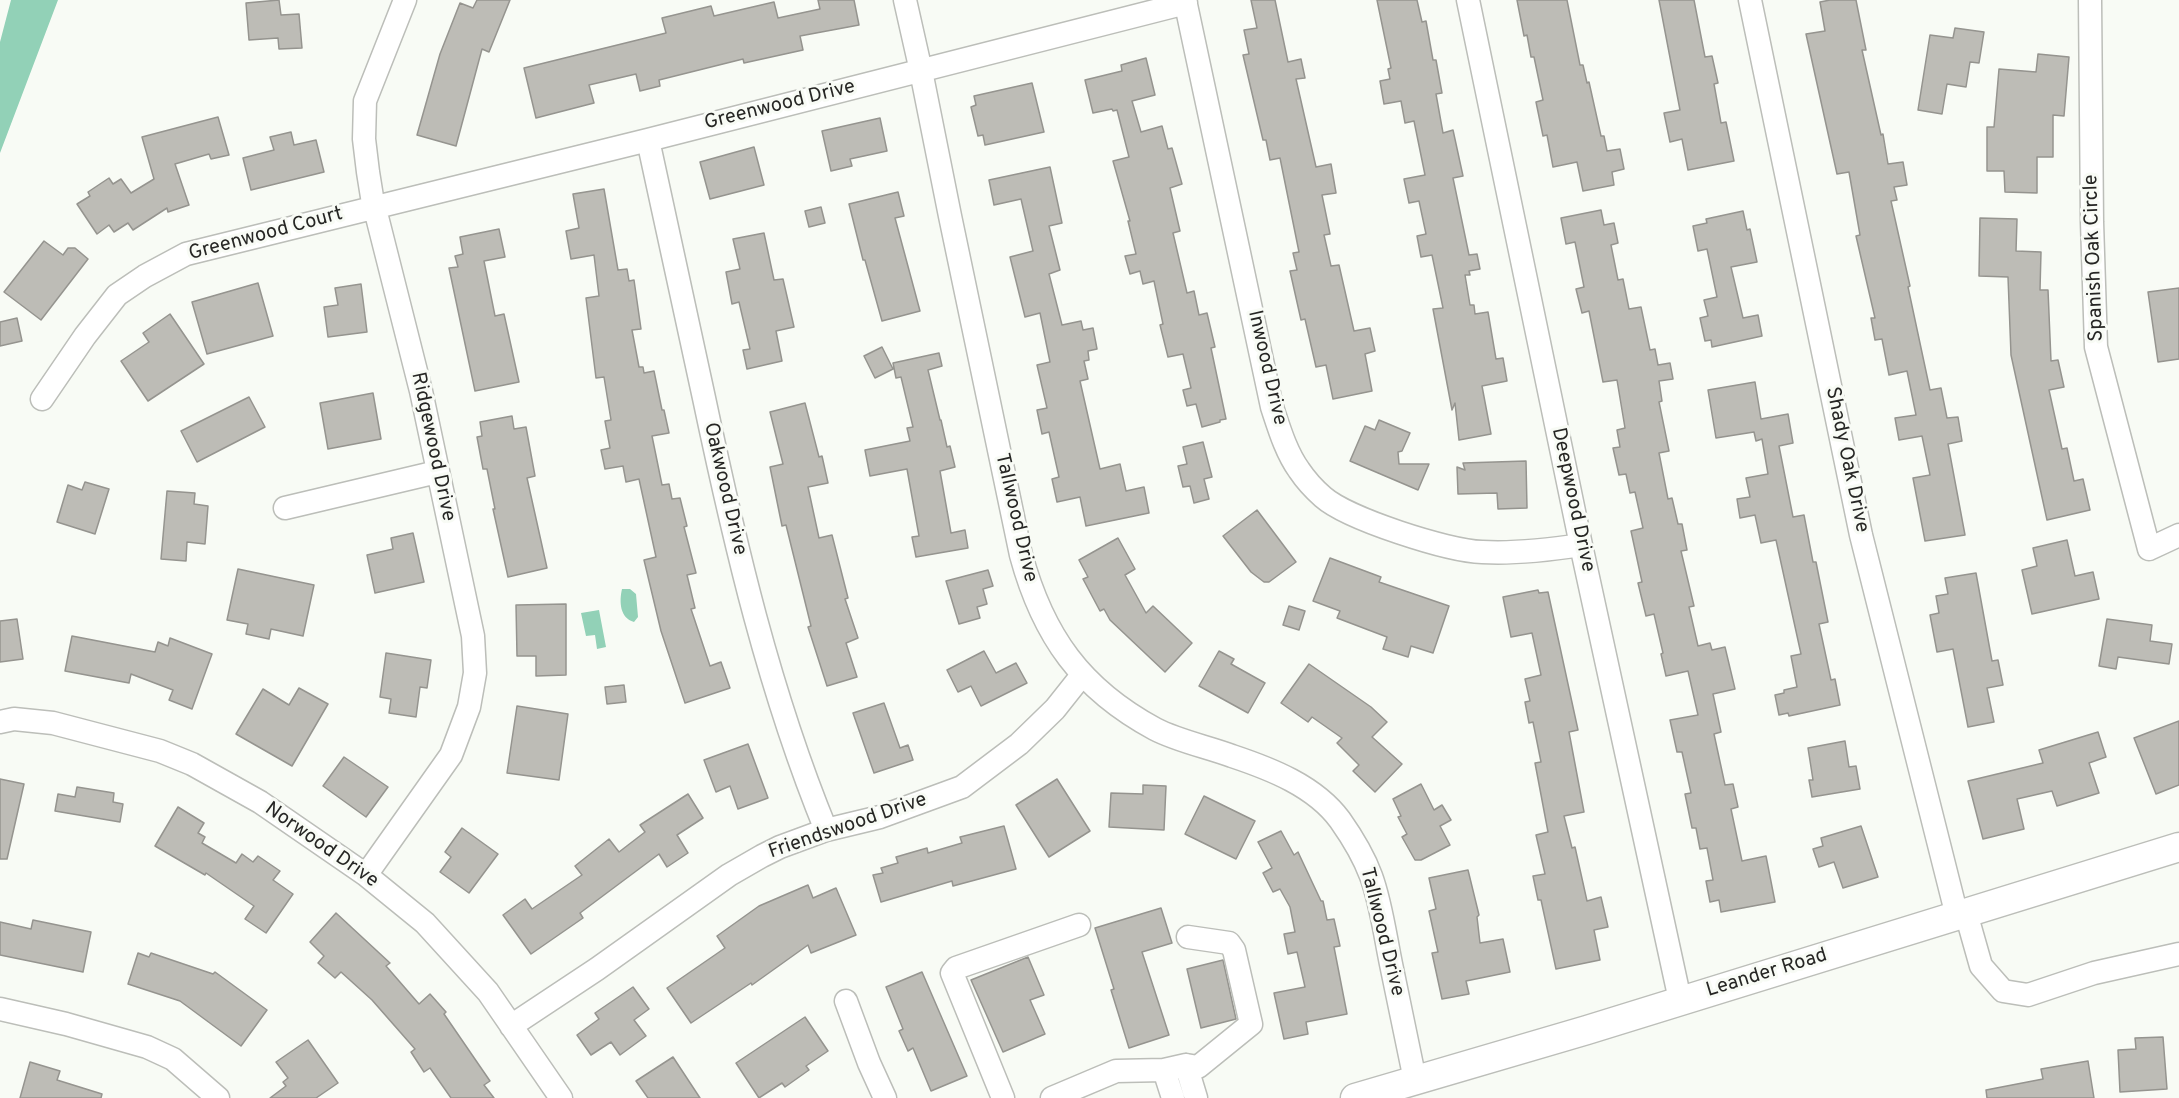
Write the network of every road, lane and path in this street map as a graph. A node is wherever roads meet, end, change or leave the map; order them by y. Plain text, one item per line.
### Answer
1 (405, 0) edge
2 (905, 0) edge
3 (1468, 0) edge
4 (1750, 0) edge
5 (2091, 0) edge
6 (1185, 2) edge
7 (921, 71) junction
8 (648, 140) junction
9 (374, 207) junction
10 (42, 399) dead end
11 (437, 472) junction
12 (285, 508) dead end
13 (2179, 535) edge
14 (1581, 545) junction
15 (1082, 675) junction
16 (0, 722) edge
17 (826, 830) junction
18 (2179, 847) edge
19 (366, 875) junction
20 (1961, 915) junction
21 (1079, 926) dead end
22 (1188, 937) dead end
23 (2179, 954) edge
24 (1680, 1000) junction
25 (846, 1001) dead end
26 (0, 1009) edge
27 (511, 1026) junction
28 (1175, 1067) junction
29 (1402, 1088) edge
30 (218, 1098) edge
31 (561, 1098) edge
32 (885, 1098) edge
33 (1003, 1098) edge
34 (1052, 1098) edge
35 (1173, 1098) edge
36 (1196, 1098) edge
37 (1355, 1098) edge

1 - 9 street, Ridgewood Drive
2 - 7 street, Tallwood Drive
3 - 14 street, Deepwood Drive
4 - 20 street, Shady Oak Drive
5 - 13 street, Spanish Oak Circle
6 - 7 street, Greenwood Drive
6 - 14 street, Inwood Drive
7 - 8 street, Greenwood Drive
7 - 15 street, Tallwood Drive
8 - 9 street, Greenwood Drive
8 - 17 street, Oakwood Drive
9 - 10 street, Greenwood Court
9 - 11 street, Ridgewood Drive
11 - 12 street
11 - 19 street, Ridgewood Drive
14 - 24 street, Deepwood Drive
15 - 17 street, Friendswood Drive
15 - 29 street, Tallwood Drive
16 - 19 street, Norwood Drive
17 - 27 street, Friendswood Drive
18 - 20 main road, Leander Road
19 - 27 street, Norwood Drive
20 - 23 street, Shady Oak Drive
20 - 24 main road, Leander Road
21 - 33 street
22 - 28 street
24 - 29 main road, Leander Road
25 - 32 street
26 - 30 street
27 - 31 street, Norwood Drive
28 - 34 street
28 - 35 street
28 - 36 street
29 - 37 main road, Leander Road

